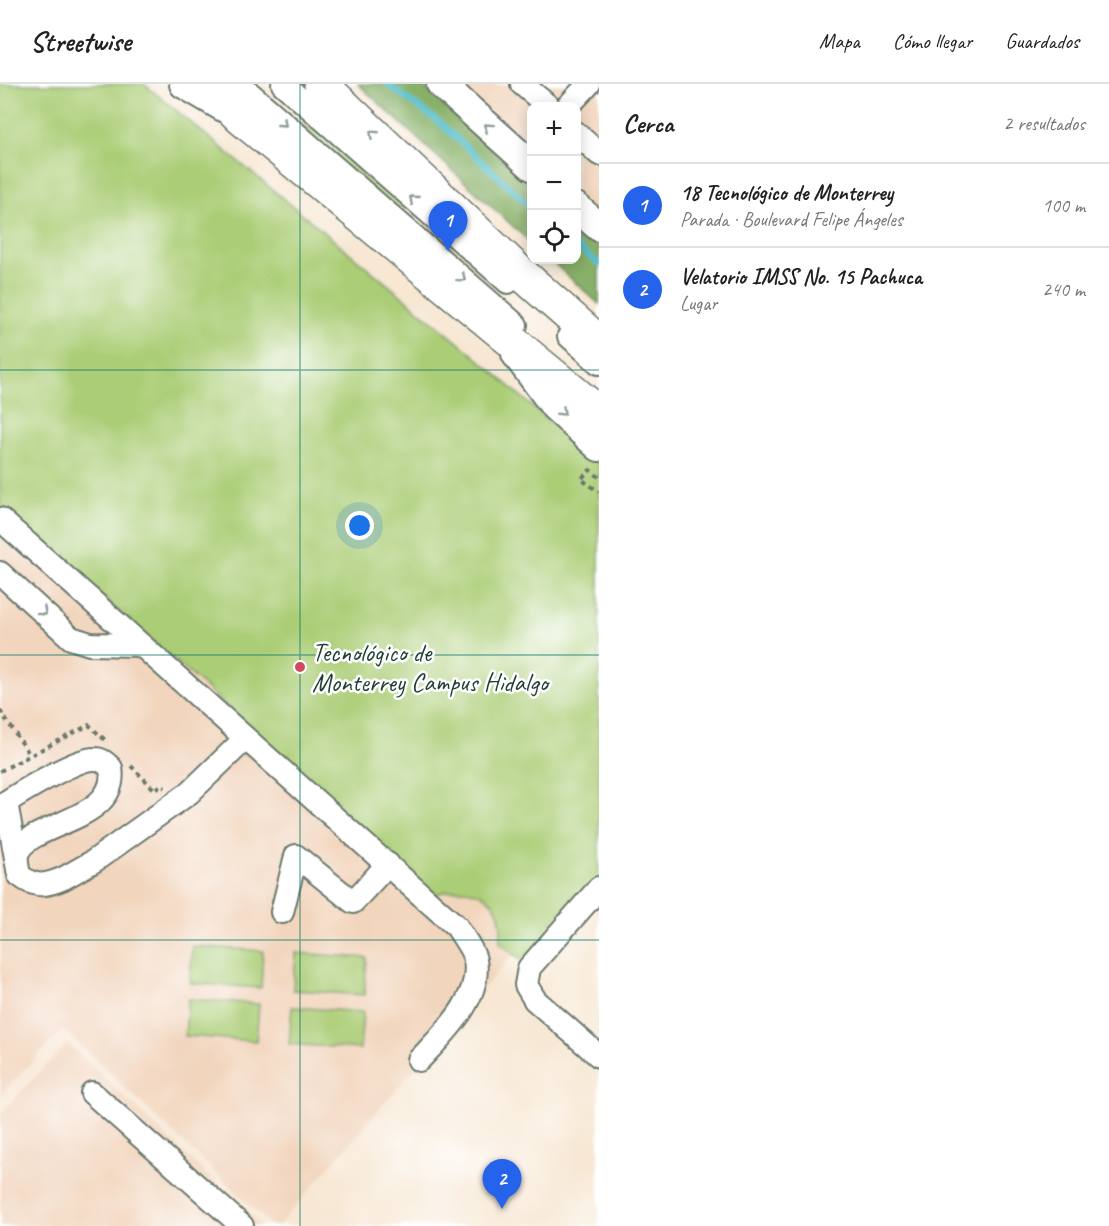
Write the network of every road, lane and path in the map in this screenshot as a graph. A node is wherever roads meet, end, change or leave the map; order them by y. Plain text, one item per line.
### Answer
1 (184, 84) edge
2 (206, 84) edge
3 (239, 84) edge
4 (283, 84) edge
5 (321, 84) edge
6 (441, 84) edge
7 (589, 84) edge
8 (572, 102) edge
9 (241, 118) junction
10 (581, 138) edge
11 (599, 154) edge
12 (527, 162) edge
13 (579, 210) edge
14 (599, 227) edge
15 (500, 333) junction
16 (594, 337) edge
17 (599, 363) edge
18 (599, 396) edge
19 (599, 413) edge
20 (599, 447) edge
21 (599, 477) edge
22 (599, 492) edge
23 (0, 519) edge
24 (0, 573) edge
25 (140, 645) junction
26 (0, 711) edge
27 (245, 739) junction
28 (30, 755) dead end
29 (17, 864) junction
30 (388, 864) junction
31 (599, 888) edge
32 (282, 912) dead end
33 (599, 1056) edge
34 (419, 1060) dead end
35 (92, 1093) dead end
36 (243, 1226) edge

1 - 9 main road
2 - 9 highway
3 -> 18 street
17 -> 4 street
16 -> 5 highway
12 -> 6 main road
7 - 8 street
9 - 15 highway
10 - 11 street
13 - 14 main road
15 - 19 highway
15 -> 20 main road
21 - 22 path
23 - 25 street
24 -> 25 street
25 - 27 street
26 - 28 path
27 - 29 street
27 - 30 street
29 - 29 street
30 - 32 street
30 - 34 street
31 - 33 street
35 - 36 street

